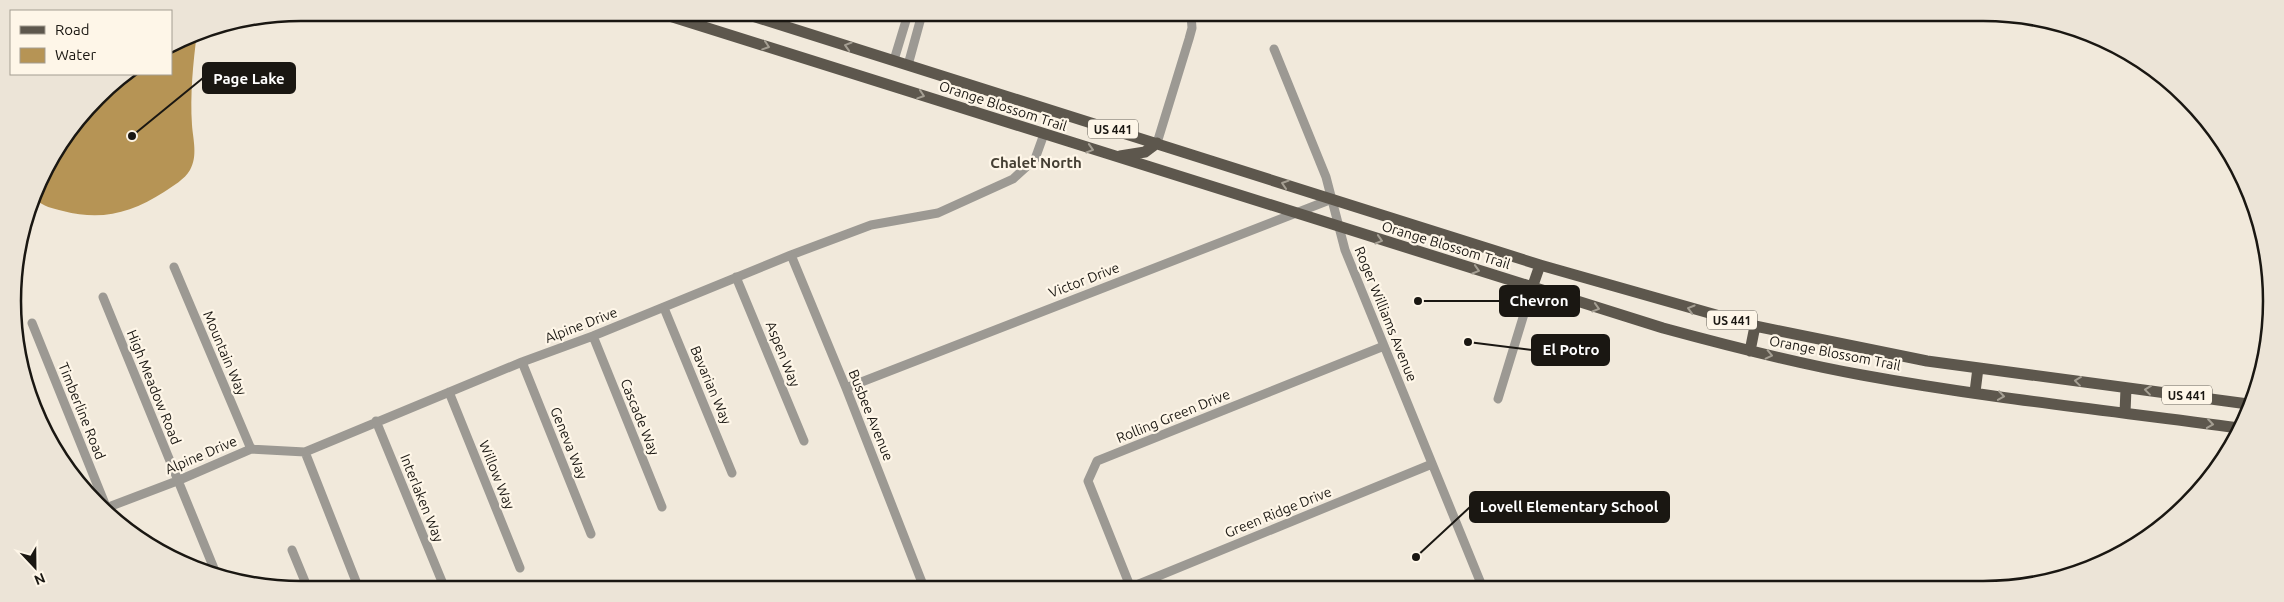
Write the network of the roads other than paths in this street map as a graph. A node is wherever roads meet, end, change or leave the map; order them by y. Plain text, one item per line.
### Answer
1 (695, 21) edge
2 (769, 21) edge
3 (906, 21) edge
4 (920, 21) edge
5 (1191, 21) edge
6 (1274, 49) dead end
7 (894, 60) junction
8 (908, 65) junction
9 (1044, 134) junction
10 (1157, 143) junction
11 (1113, 156) junction
12 (1332, 199) junction
13 (1292, 212) junction
14 (1339, 227) junction
15 (791, 255) junction
16 (1540, 264) junction
17 (174, 267) dead end
18 (736, 277) junction
19 (1532, 288) junction
20 (103, 297) dead end
21 (664, 308) junction
22 (32, 323) dead end
23 (1755, 326) junction
24 (593, 336) junction
25 (1384, 346) junction
26 (1750, 350) junction
27 (522, 362) junction
28 (1978, 368) junction
29 (846, 388) junction
30 (2126, 388) junction
31 (449, 392) junction
32 (1974, 392) junction
33 (1498, 399) dead end
34 (2243, 403) edge
35 (2125, 412) junction
36 (376, 422) junction
37 (2233, 427) edge
38 (804, 441) dead end
39 (251, 449) junction
40 (305, 452) junction
41 (1432, 464) junction
42 (732, 473) dead end
43 (177, 481) junction
44 (103, 499) edge
45 (112, 507) edge
46 (662, 507) dead end
47 (591, 534) dead end
48 (292, 550) dead end
49 (212, 566) edge
50 (520, 568) dead end
51 (305, 581) edge
52 (357, 581) edge
53 (442, 581) edge
54 (921, 581) edge
55 (1128, 581) edge
56 (1146, 581) edge
57 (1480, 581) edge

1 -> 9 main road, Orange Blossom Trail / US 441
7 -> 2 main road, Orange Blossom Trail / US 441
3 - 7 street
4 - 8 street
5 - 10 street
6 - 12 street, Roger Williams Avenue
7 - 8 main road, Orange Blossom Trail / US 441
8 - 10 main road, Orange Blossom Trail / US 441
9 -> 11 main road, Orange Blossom Trail / US 441
9 - 15 street, Alpine Drive
10 - 11 main road
12 -> 10 main road, Orange Blossom Trail / US 441
11 - 13 main road, Orange Blossom Trail / US 441
12 - 13 street, Victor Drive
12 - 14 street, Roger Williams Avenue
12 - 16 main road, Orange Blossom Trail / US 441
13 - 14 main road, Orange Blossom Trail / US 441
13 - 29 street, Victor Drive
14 -> 19 main road, Orange Blossom Trail / US 441
14 - 25 street, Roger Williams Avenue
15 - 18 street, Alpine Drive
15 - 29 street, Busbee Avenue
16 - 19 main road
23 -> 16 main road, Orange Blossom Trail / US 441
17 - 39 street, Mountain Way
18 - 21 street, Alpine Drive
18 - 38 street, Aspen Way
19 -> 26 main road, Orange Blossom Trail / US 441
19 - 33 street
20 - 43 street, High Meadow Road
21 - 24 street, Alpine Drive
21 - 42 street, Bavarian Way
22 - 44 street, Timberline Road
23 - 26 main road
23 - 28 main road, Orange Blossom Trail / US 441
24 - 27 street, Alpine Drive
24 - 46 street, Cascade Way
25 - 41 street, Roger Williams Avenue
25 - 55 street, Rolling Green Drive
26 -> 32 main road, Orange Blossom Trail / US 441
27 - 31 street, Alpine Drive
27 - 47 street, Geneva Way
30 -> 28 main road, Orange Blossom Trail / US 441
28 - 32 main road
29 - 54 street, Busbee Avenue
34 -> 30 main road, Orange Blossom Trail / US 441
30 - 35 main road
31 - 36 street, Alpine Drive
31 - 50 street, Willow Way
32 -> 35 main road, Orange Blossom Trail / US 441
35 -> 37 main road, Orange Blossom Trail / US 441
36 - 40 street, Alpine Drive
36 - 53 street, Interlaken Way
39 - 40 street, Alpine Drive
39 - 43 street, Alpine Drive
40 - 52 street
41 - 56 street, Green Ridge Drive
41 - 57 street, Roger Williams Avenue
43 - 45 street, Alpine Drive
43 - 49 street, High Meadow Road
48 - 51 street

